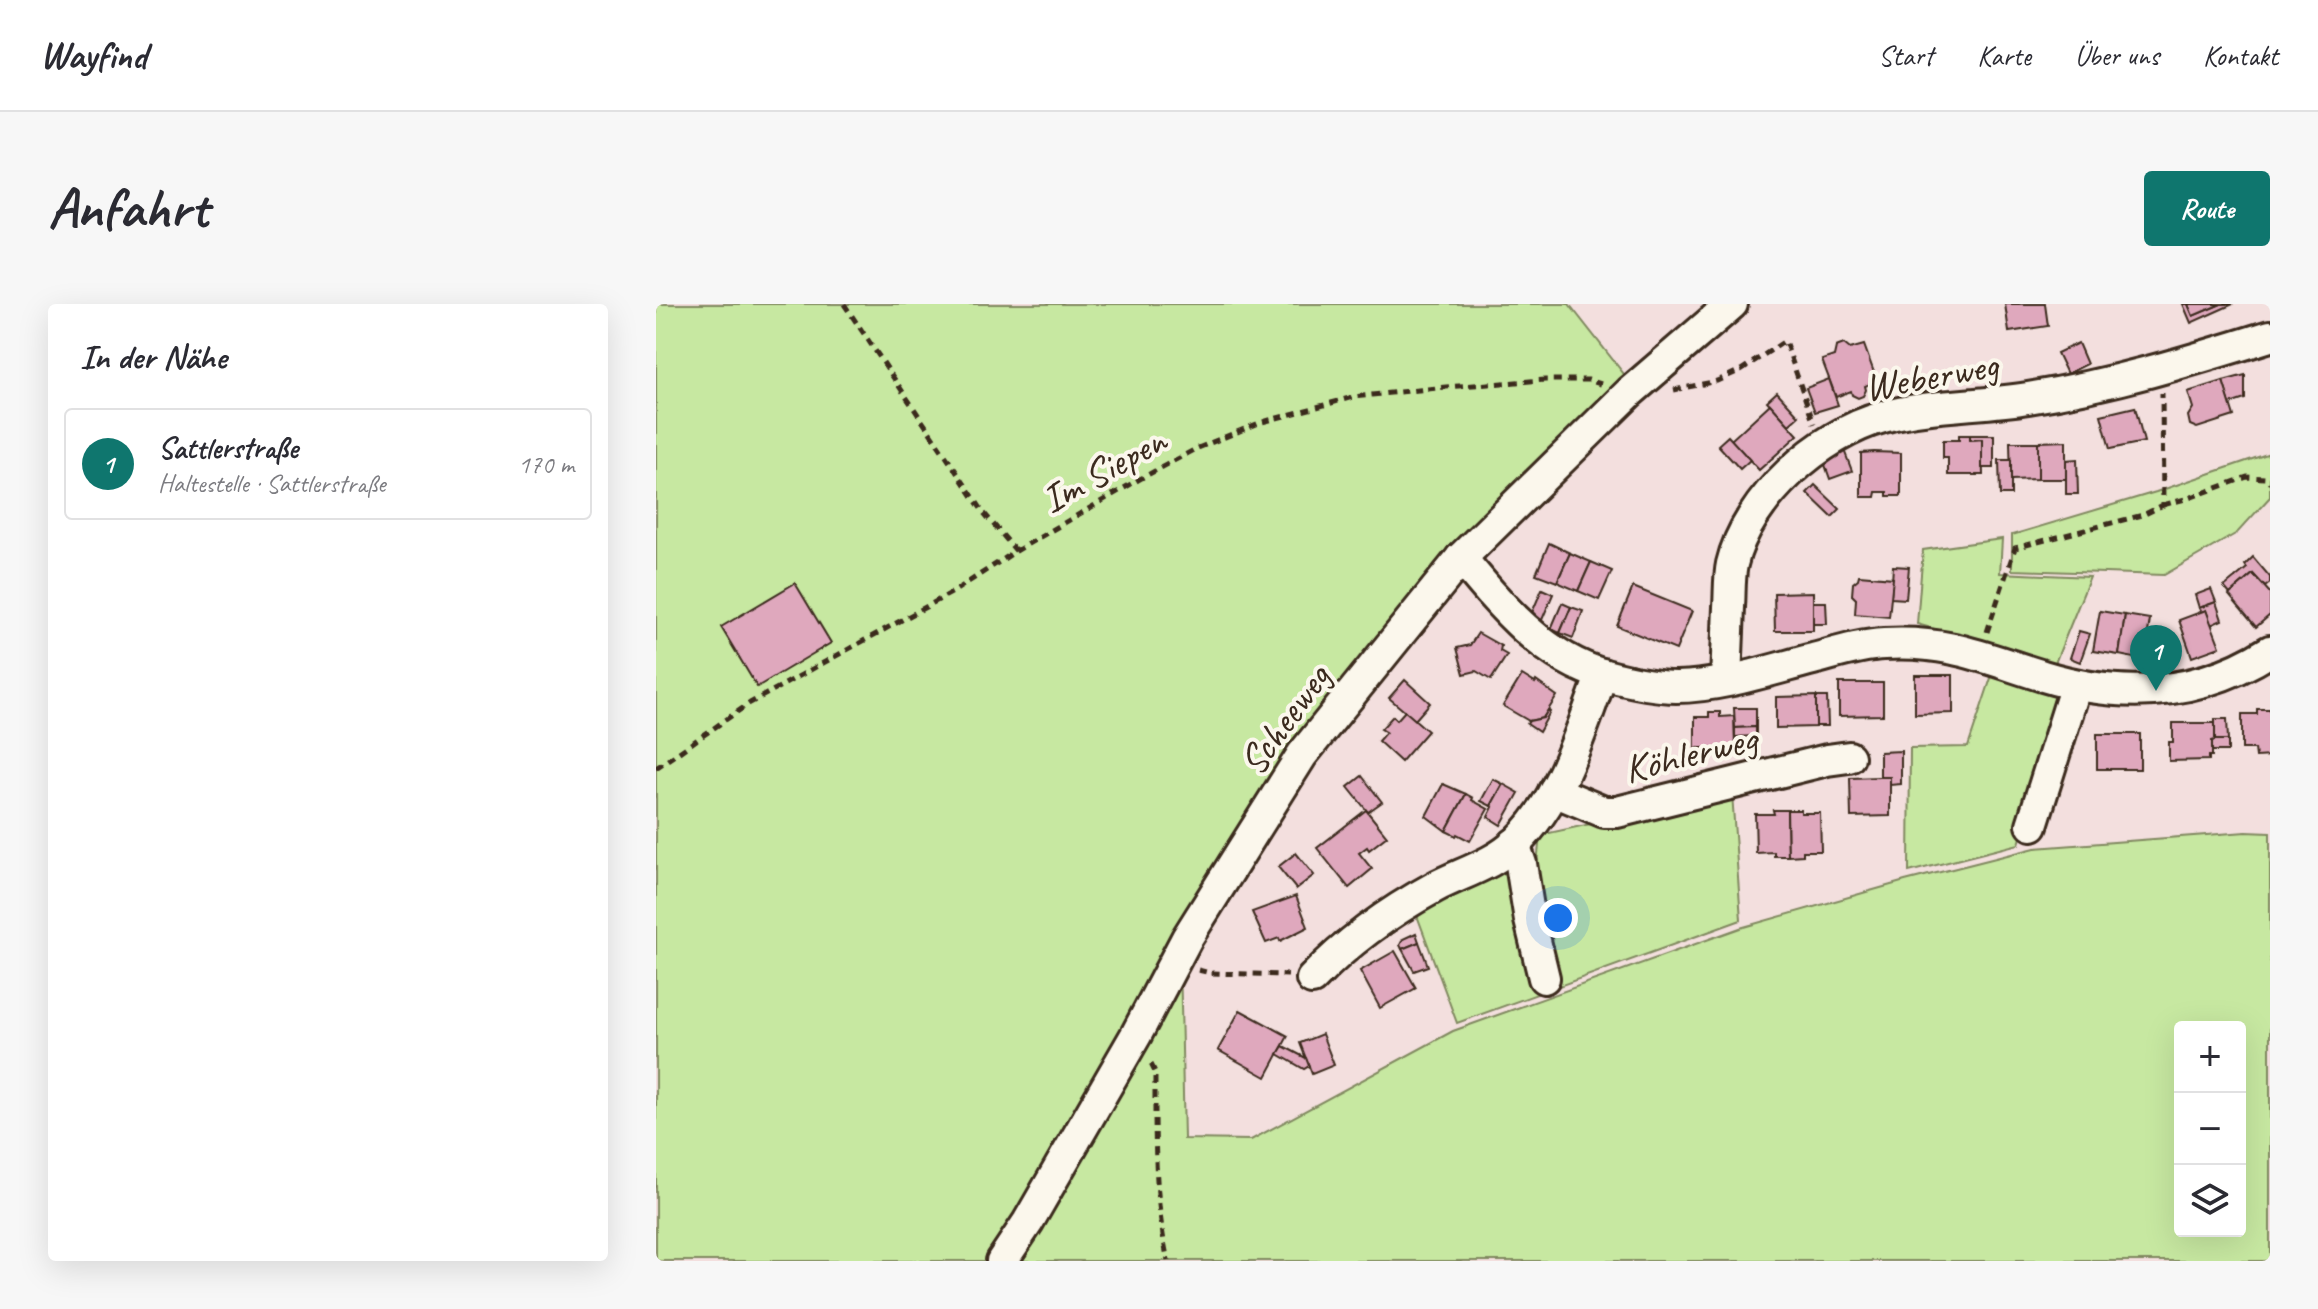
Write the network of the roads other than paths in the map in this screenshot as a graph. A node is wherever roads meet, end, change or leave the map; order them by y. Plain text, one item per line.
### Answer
1 (1732, 304) edge
2 (2270, 336) edge
3 (1461, 558) junction
4 (2270, 651) edge
5 (1602, 674) junction
6 (1726, 680) junction
7 (2076, 685) junction
8 (1849, 757) dead end
9 (1554, 791) junction
10 (2032, 825) dead end
11 (1514, 844) junction
12 (1544, 978) dead end
13 (1312, 979) road end
14 (1002, 1261) edge

1 - 3 street, Scheeweg
2 - 6 street, Weberweg
3 - 5 street
3 - 14 street, Scheeweg
4 - 7 street
5 - 6 street
5 - 9 street, Köhlerweg
6 - 7 street
7 - 10 street
8 - 9 street, Köhlerweg
9 - 11 street, Köhlerweg
11 - 12 street
11 - 13 street, Köhlerweg

